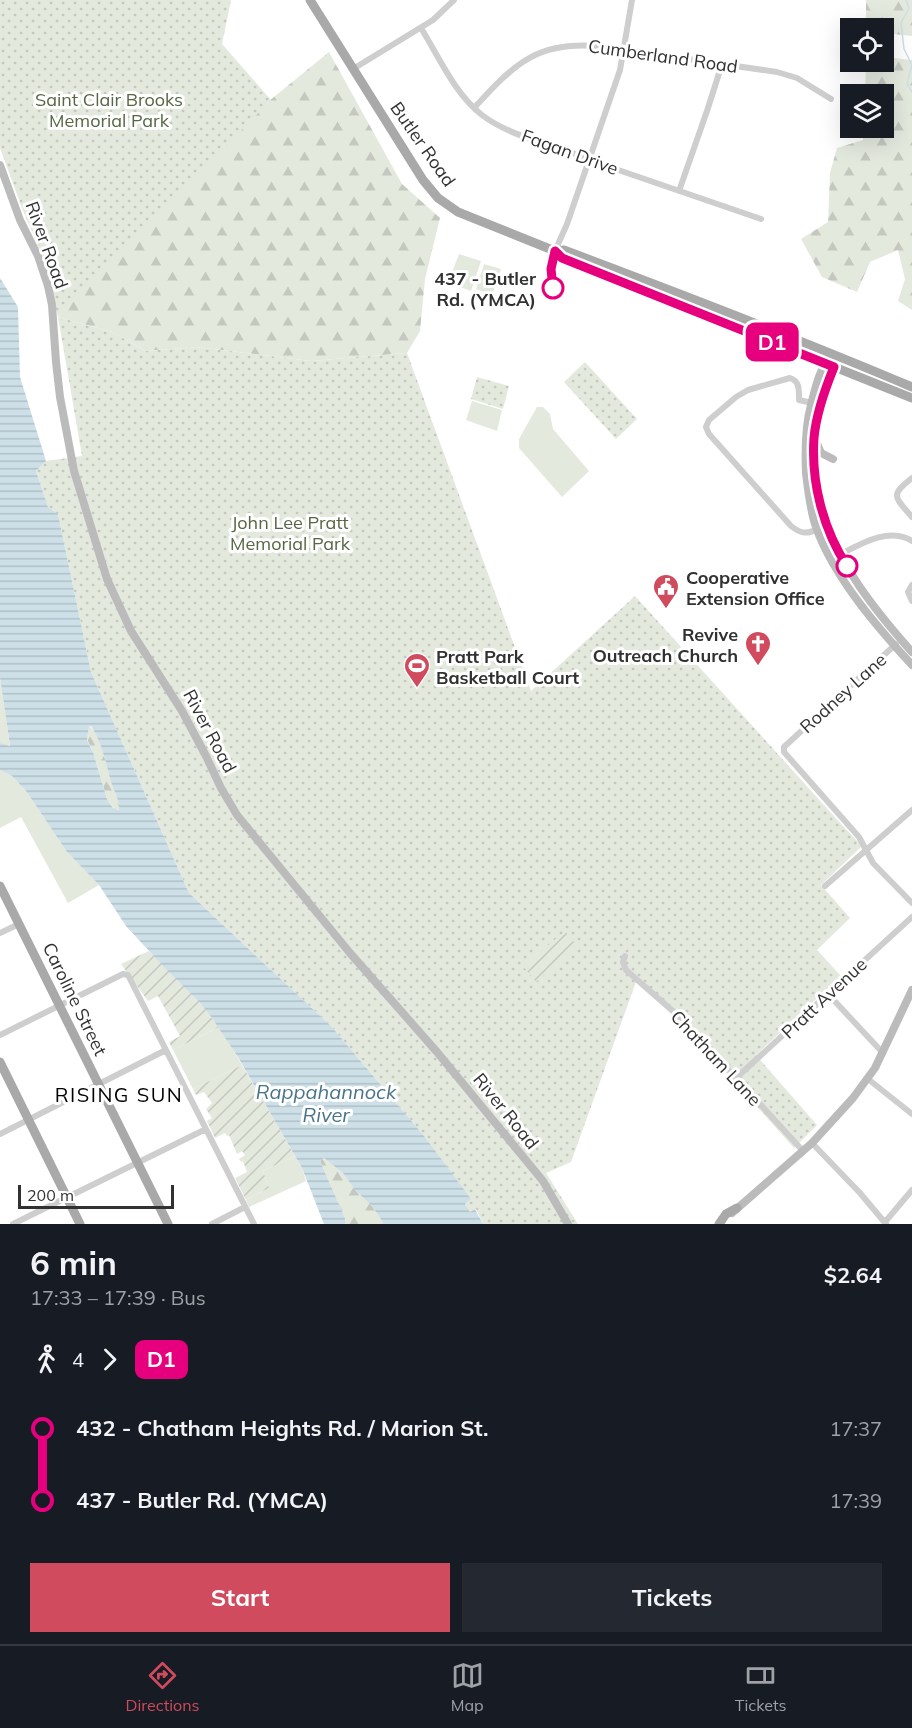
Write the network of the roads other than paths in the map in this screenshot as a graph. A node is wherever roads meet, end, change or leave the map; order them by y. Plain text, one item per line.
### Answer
1 (310, 0) edge
2 (454, 0) edge
3 (632, 0) edge
4 (421, 28) junction
5 (625, 50) junction
6 (722, 64) junction
7 (353, 69) junction
8 (831, 99) dead end
9 (474, 108) junction
10 (590, 159) junction
11 (0, 165) edge
12 (679, 190) junction
13 (761, 219) dead end
14 (555, 251) junction
15 (832, 354) junction
16 (829, 365) junction
17 (912, 387) edge
18 (912, 398) edge
19 (812, 403) junction
20 (814, 436) junction
21 (912, 478) edge
22 (817, 480) junction
23 (912, 517) edge
24 (817, 529) junction
25 (912, 541) edge
26 (839, 555) junction
27 (831, 559) junction
28 (912, 585) edge
29 (912, 601) edge
30 (898, 643) junction
31 (912, 652) edge
32 (912, 665) edge
33 (912, 810) edge
34 (866, 850) junction
35 (0, 886) edge
36 (825, 886) dead end
37 (912, 903) edge
38 (912, 918) edge
39 (19, 924) junction
40 (0, 933) edge
41 (625, 956) dead end
42 (828, 994) junction
43 (910, 999) edge
44 (59, 1005) junction
45 (0, 1035) edge
46 (166, 1050) junction
47 (883, 1053) junction
48 (0, 1062) edge
49 (736, 1078) junction
50 (868, 1079) junction
51 (98, 1084) junction
52 (912, 1114) edge
53 (28, 1119) junction
54 (206, 1129) junction
55 (0, 1134) edge
56 (812, 1143) junction
57 (803, 1151) junction
58 (138, 1163) junction
59 (912, 1190) edge
60 (67, 1198) junction
61 (245, 1207) junction
62 (737, 1208) junction
63 (886, 1223) edge
64 (13, 1224) edge
65 (80, 1224) edge
66 (168, 1224) edge
67 (212, 1224) edge
68 (254, 1224) edge
69 (568, 1224) edge
70 (719, 1224) edge
71 (724, 1224) edge

1 - 7 main road, Butler Road
2 - 4 street
3 - 5 street
4 - 7 street
4 - 9 street, Fagan Drive
5 - 6 street, Cumberland Road
5 - 9 street, Cumberland Road
5 - 10 street
6 - 8 street, Cumberland Road
6 - 12 street
7 - 14 main road, Butler Road
9 - 10 street, Fagan Drive
10 - 12 street, Fagan Drive
10 - 14 street
11 - 69 street, River Road
12 - 13 street, Fagan Drive
14 - 15 main road, Butler Road
14 - 16 main road, Butler Road
15 - 16 street
15 - 17 main road, Butler Road
16 - 18 main road, Butler Road
16 - 19 street
16 - 20 street
19 - 24 street
19 - 24 street
20 - 22 street
20 - 22 street
21 - 23 street
22 - 26 street
24 - 27 street
25 - 26 street
26 - 27 street
26 - 30 street
27 - 30 street
28 - 29 street
30 - 31 street
30 - 32 street
30 - 34 street, Rodney Lane
33 - 34 street
34 - 36 street
34 - 37 street
35 - 39 main road, Caroline Street
38 - 42 street, Pratt Avenue
39 - 40 street
39 - 44 main road, Caroline Street
41 - 49 street, Chatham Lane
42 - 47 street
42 - 49 street, Pratt Avenue
43 - 47 street
44 - 45 street
44 - 46 street
44 - 51 main road, Caroline Street
46 - 51 street
46 - 54 street
47 - 50 street
48 - 53 main road
49 - 57 street, Chatham Lane
50 - 52 street
50 - 56 street
51 - 53 street
51 - 58 main road, Caroline Street
53 - 55 street
53 - 60 main road
54 - 58 street
54 - 61 street
56 - 57 street
56 - 63 street
57 - 62 street
58 - 60 street
58 - 66 main road, Caroline Street
59 - 63 street
60 - 64 street
60 - 65 main road
61 - 67 street
61 - 68 street
62 - 70 main road
62 - 71 street

